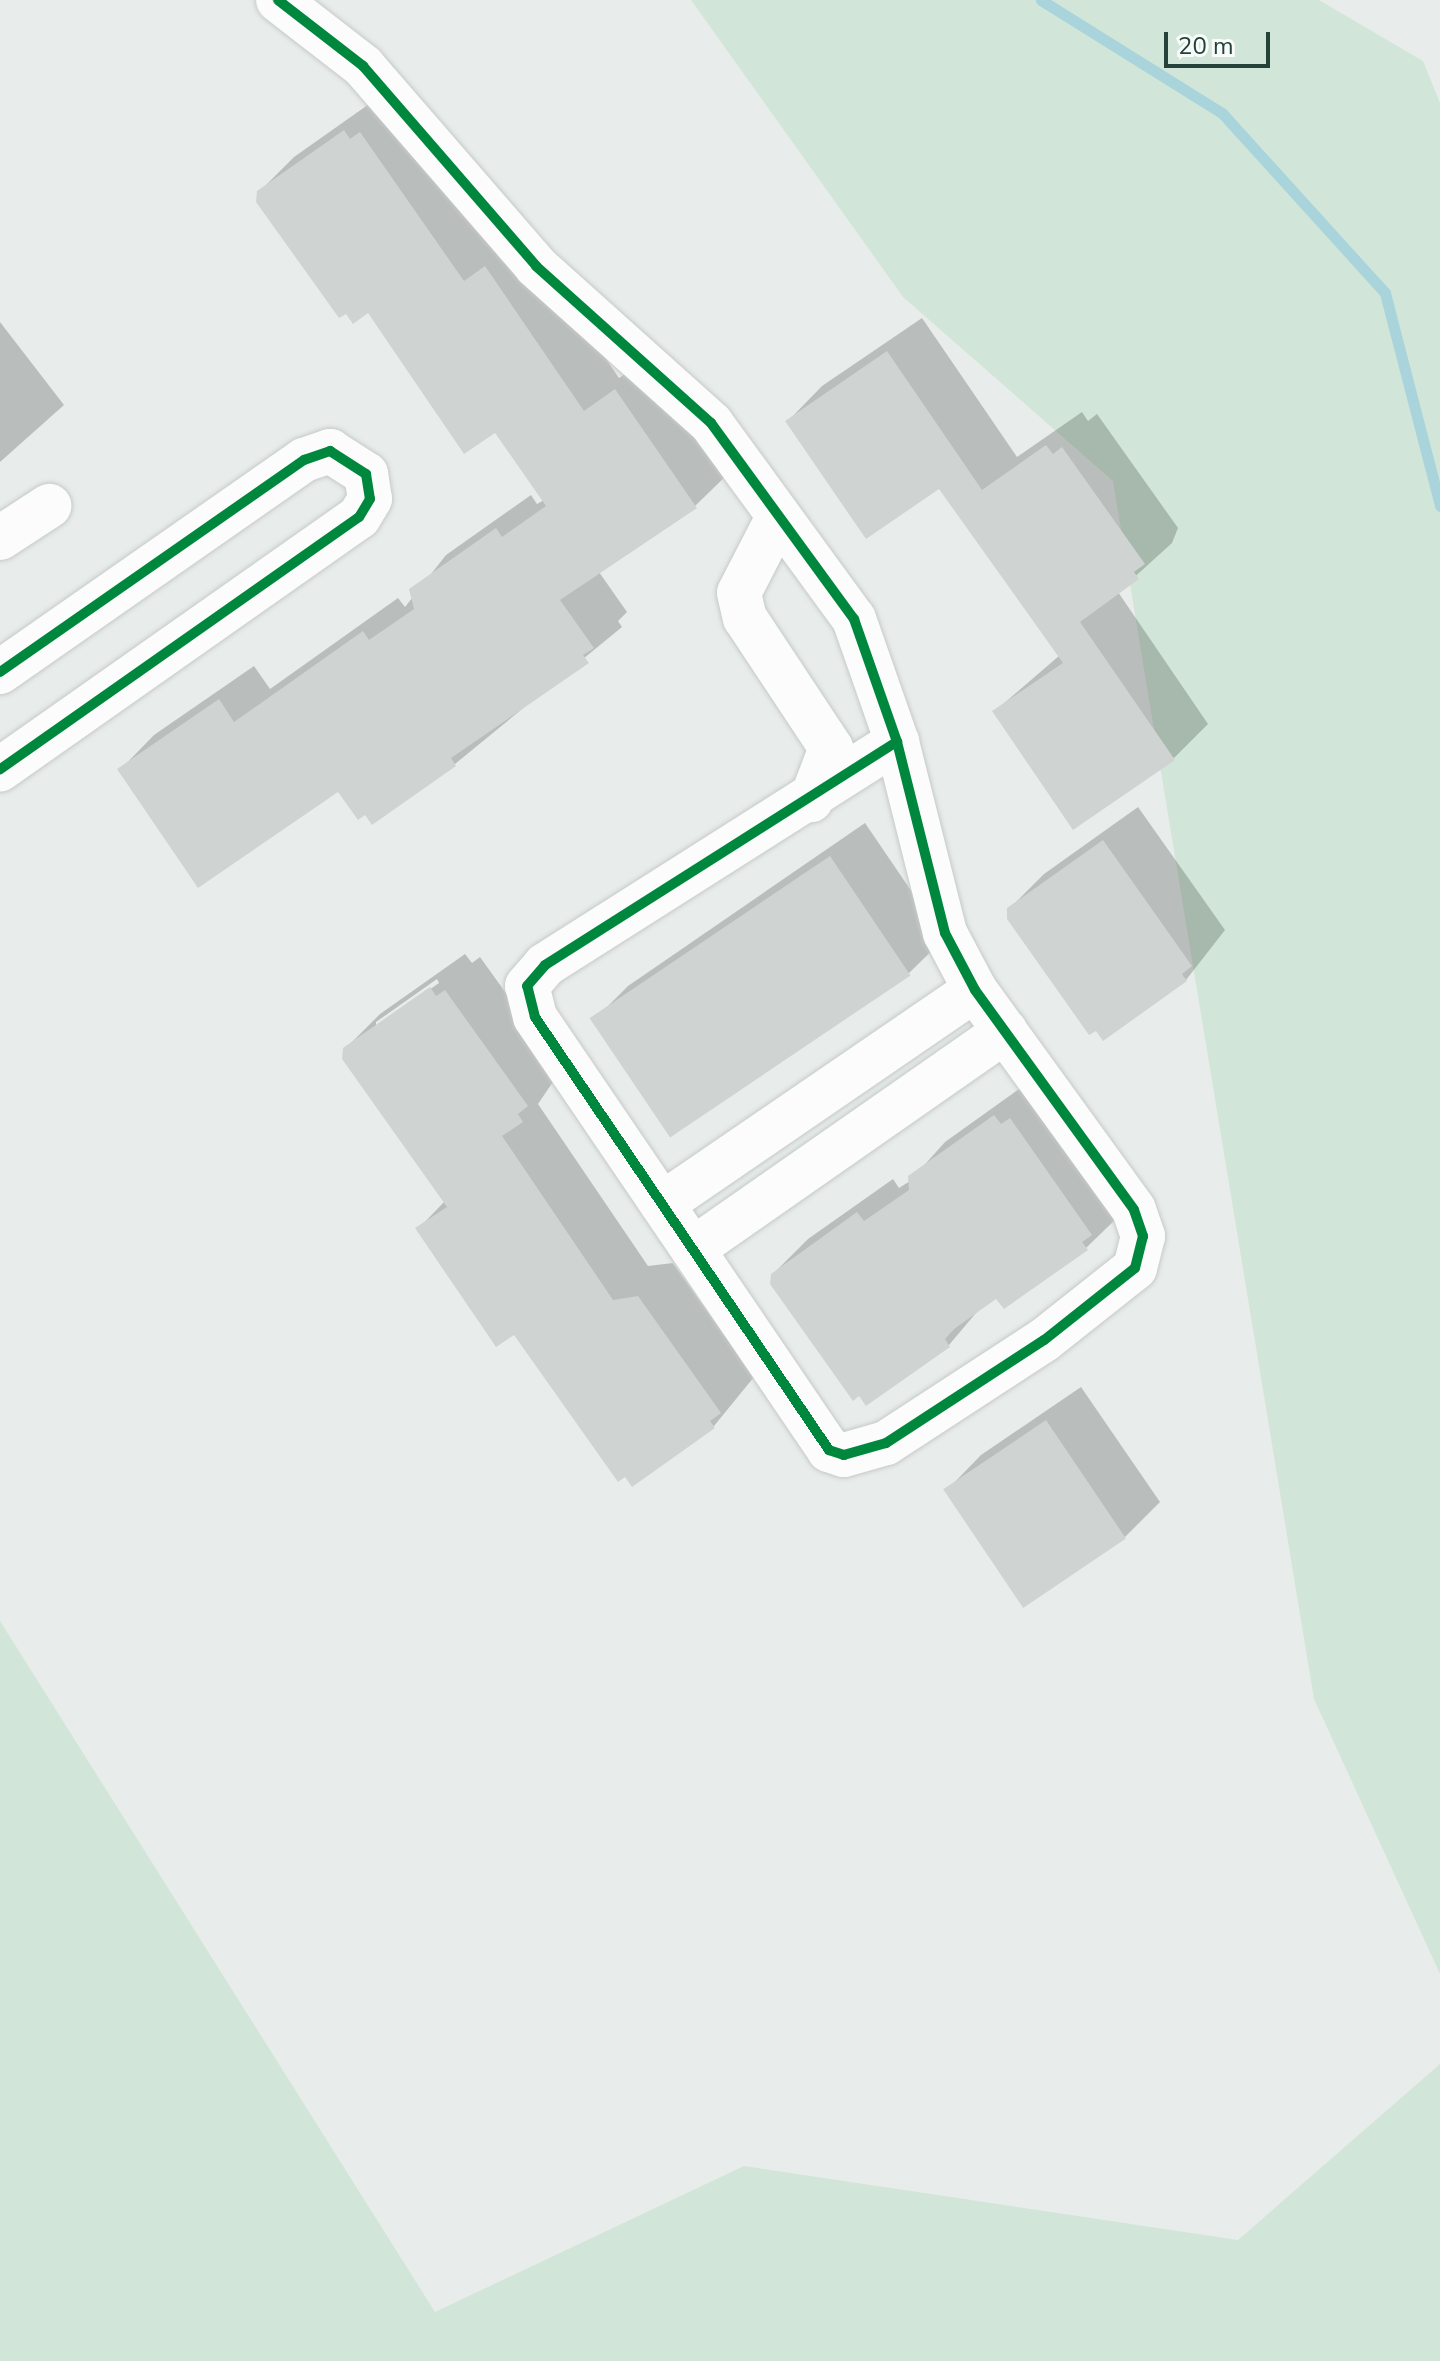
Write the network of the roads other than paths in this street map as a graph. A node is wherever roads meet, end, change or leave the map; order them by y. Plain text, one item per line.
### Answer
1 (278, 0) edge
2 (49, 506) dead end
3 (778, 517) junction
4 (0, 538) edge
5 (0, 672) edge
6 (897, 742) junction
7 (0, 769) edge
8 (811, 800) junction
9 (975, 990) junction
10 (1005, 1031) junction
11 (662, 1204) junction
12 (693, 1249) junction

1 - 3 street
2 - 4 street
3 - 6 street
3 - 8 street
5 - 7 street
6 - 8 street
6 - 9 street
8 - 11 street
9 - 10 street
9 - 11 street
10 - 12 street
10 - 12 street
11 - 12 street

